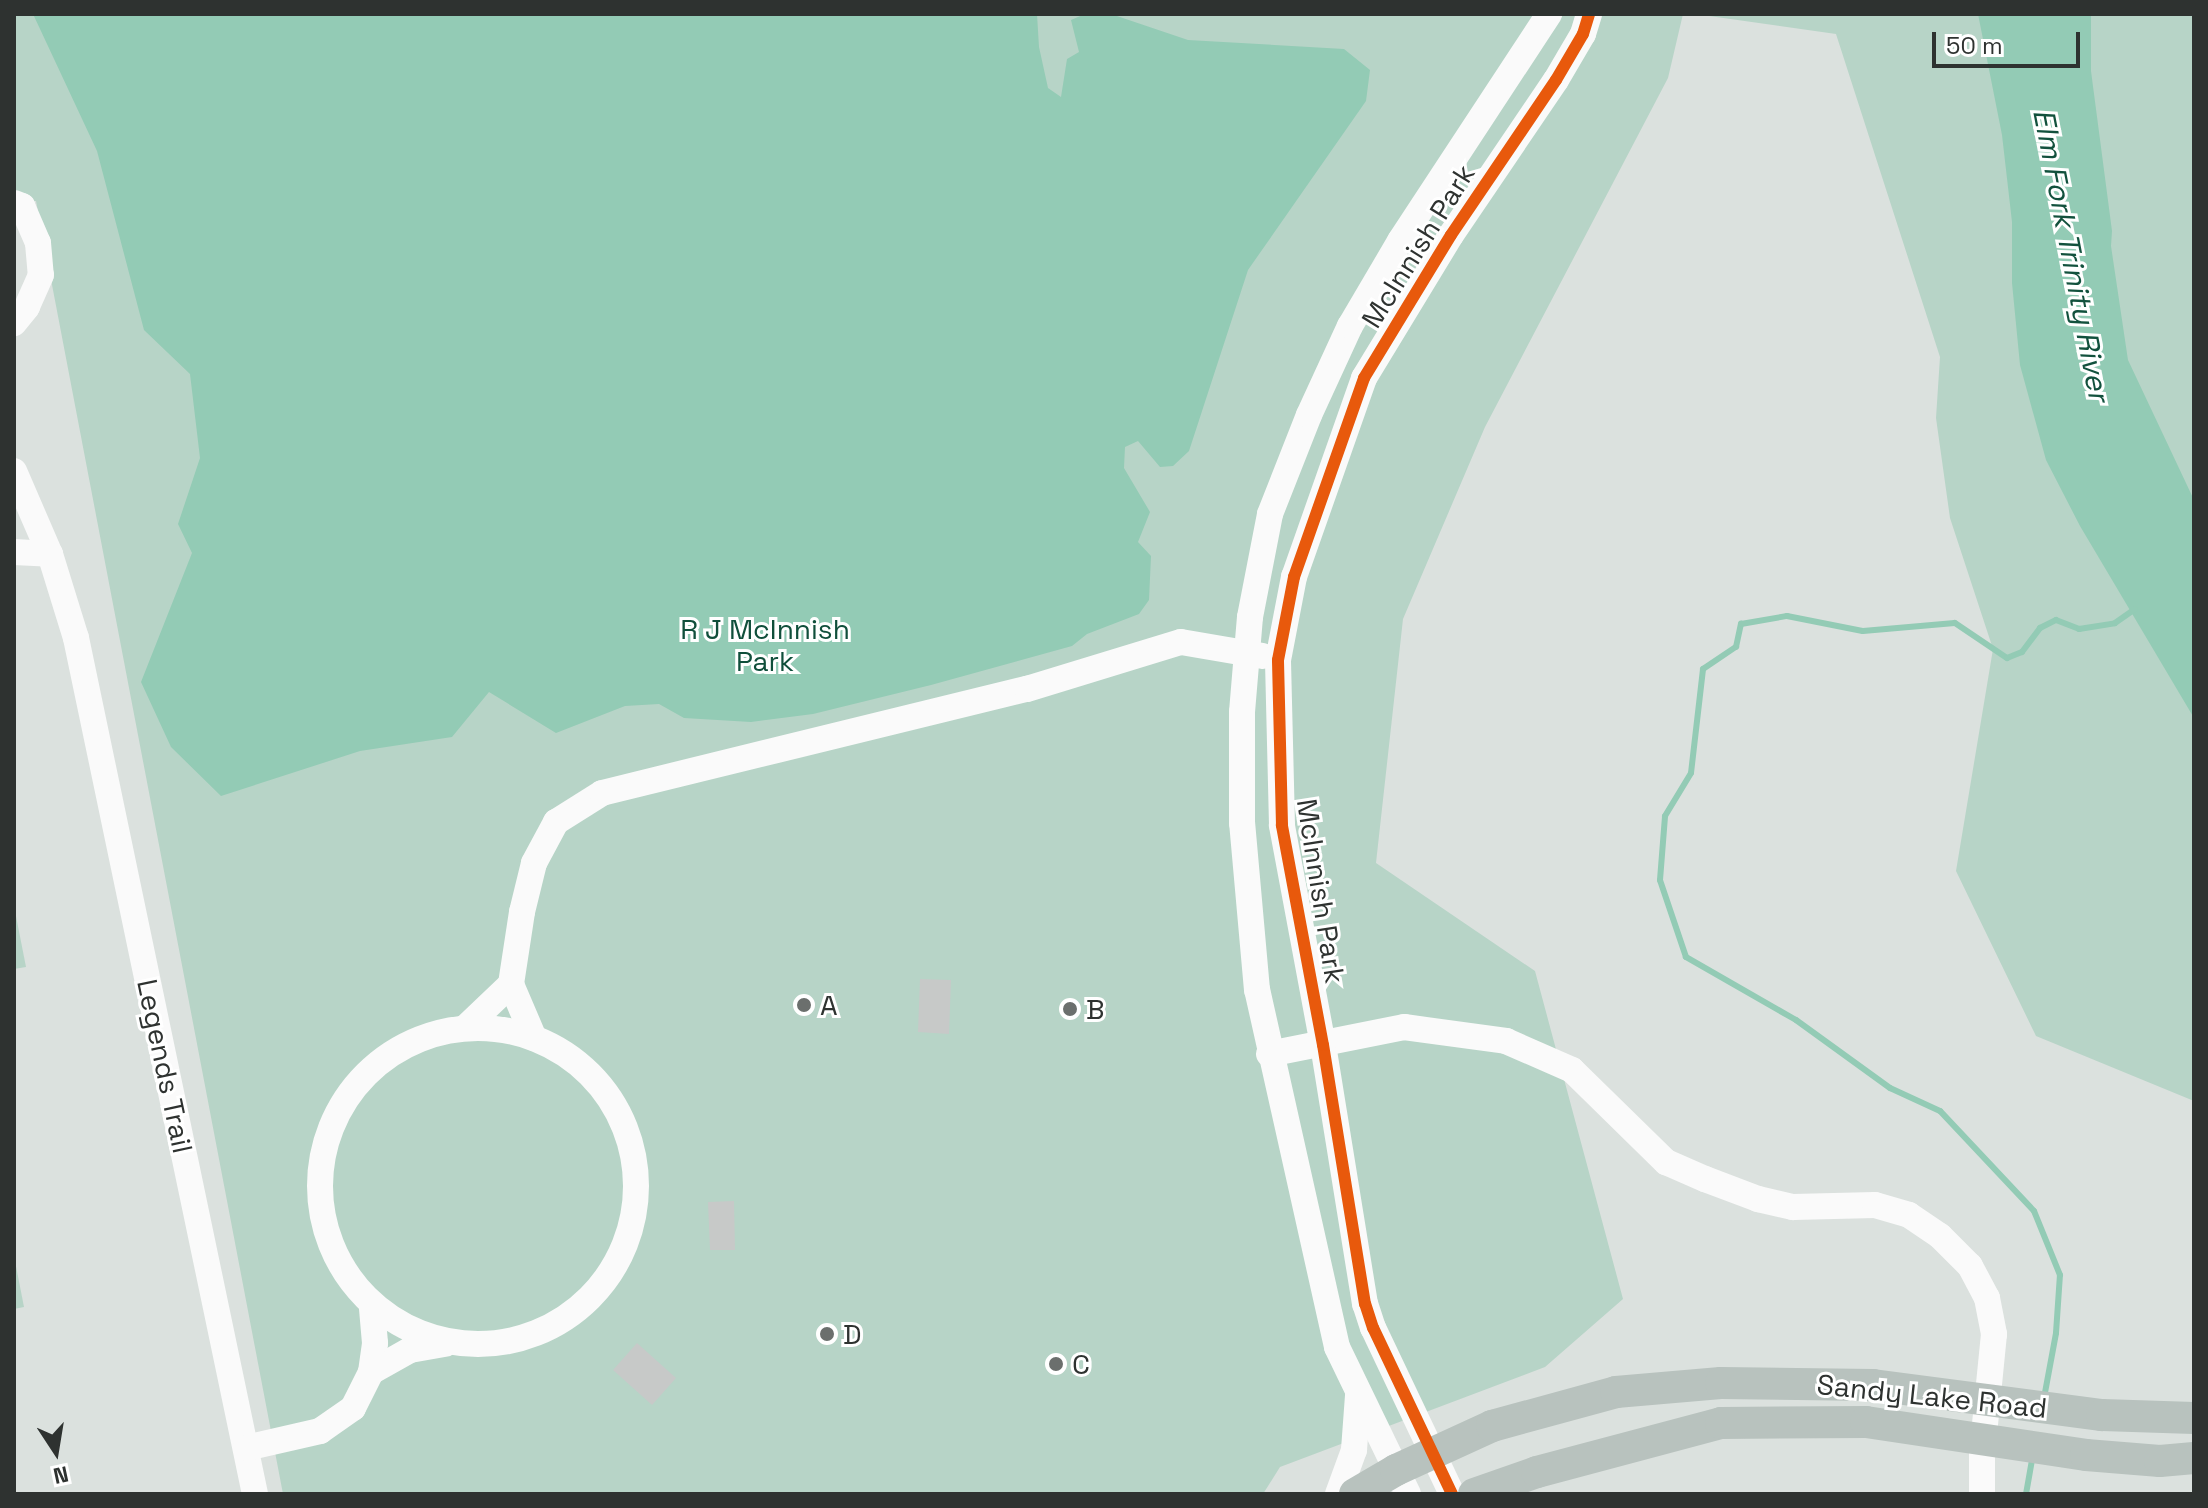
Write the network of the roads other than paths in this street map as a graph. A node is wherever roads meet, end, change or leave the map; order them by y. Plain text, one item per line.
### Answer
1 (1541, 16) edge
2 (1586, 24) edge
3 (14, 203) edge
4 (14, 323) edge
5 (14, 471) edge
6 (14, 552) edge
7 (50, 554) junction
8 (1248, 652) junction
9 (1278, 660) junction
10 (511, 984) junction
11 (465, 1028) junction
12 (534, 1038) junction
13 (1323, 1045) junction
14 (1269, 1054) junction
15 (372, 1305) junction
16 (452, 1343) junction
17 (371, 1372) junction
18 (1358, 1391) junction
19 (2194, 1418) edge
20 (246, 1448) junction
21 (1433, 1453) junction
22 (2194, 1458) edge
23 (1402, 1482) edge
24 (255, 1494) edge
25 (1338, 1494) edge
26 (1355, 1494) edge
27 (1452, 1494) edge
28 (1474, 1494) edge
29 (1982, 1494) edge

1 - 2 street
1 - 8 street, McInnish Park
2 - 9 street, McInnish Park
3 - 4 street
5 - 7 street, Legends Trail
6 - 7 street
7 - 20 street, Legends Trail
8 - 9 street
8 - 10 street
8 - 14 street, McInnish Park
9 - 13 street, McInnish Park
10 - 11 street
10 - 12 street
11 - 12 street
11 - 15 street
12 - 16 street
13 - 14 street
13 - 21 street, McInnish Park
13 - 29 street
14 - 18 street, McInnish Park
15 - 16 street
15 - 17 street
16 - 17 street
17 - 20 street
18 - 23 street, McInnish Park
18 - 25 street
19 - 21 main road, Sandy Lake Road
20 - 24 street, Legends Trail
21 - 23 main road, Sandy Lake Road
21 - 27 street, McInnish Park
22 - 28 main road, Sandy Lake Road
23 - 26 main road, Sandy Lake Road

